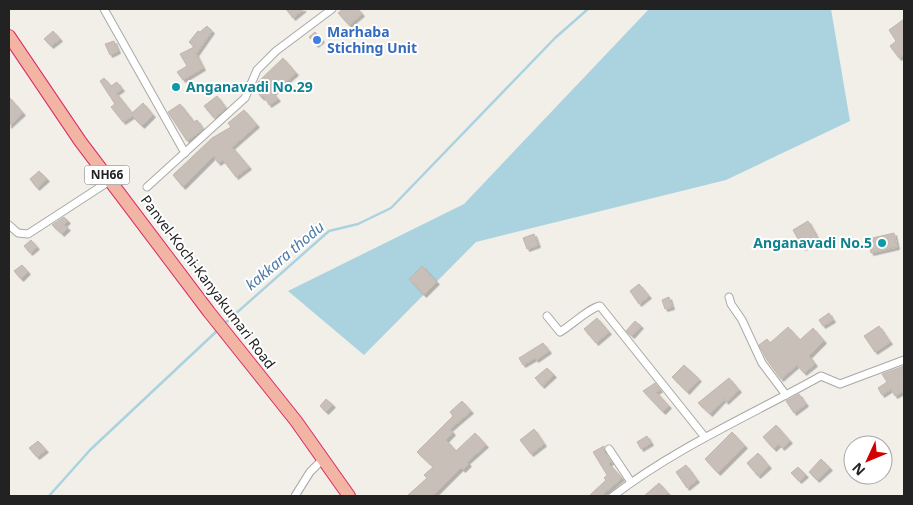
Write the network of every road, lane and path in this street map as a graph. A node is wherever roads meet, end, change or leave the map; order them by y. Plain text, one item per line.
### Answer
1 (104, 9) edge
2 (332, 9) edge
3 (9, 36) edge
4 (185, 153) junction
5 (111, 180) junction
6 (147, 187) dead end
7 (9, 225) edge
8 (729, 297) dead end
9 (547, 316) dead end
10 (904, 360) edge
11 (786, 396) junction
12 (704, 436) junction
13 (609, 449) dead end
14 (323, 459) junction
15 (631, 482) junction
16 (295, 496) edge
17 (349, 496) edge
18 (613, 496) edge

1 - 4 street
2 - 4 street
3 - 5 highway, Panvel-Kochi-Kanyakumari Road / NH66
4 - 6 street
5 - 7 street
5 - 14 highway, Panvel-Kochi-Kanyakumari Road / NH66
8 - 11 street
9 - 12 street
10 - 11 street
11 - 12 street
12 - 15 street
13 - 15 street
14 - 16 street
14 - 17 highway, Panvel-Kochi-Kanyakumari Road / NH66
15 - 18 street

